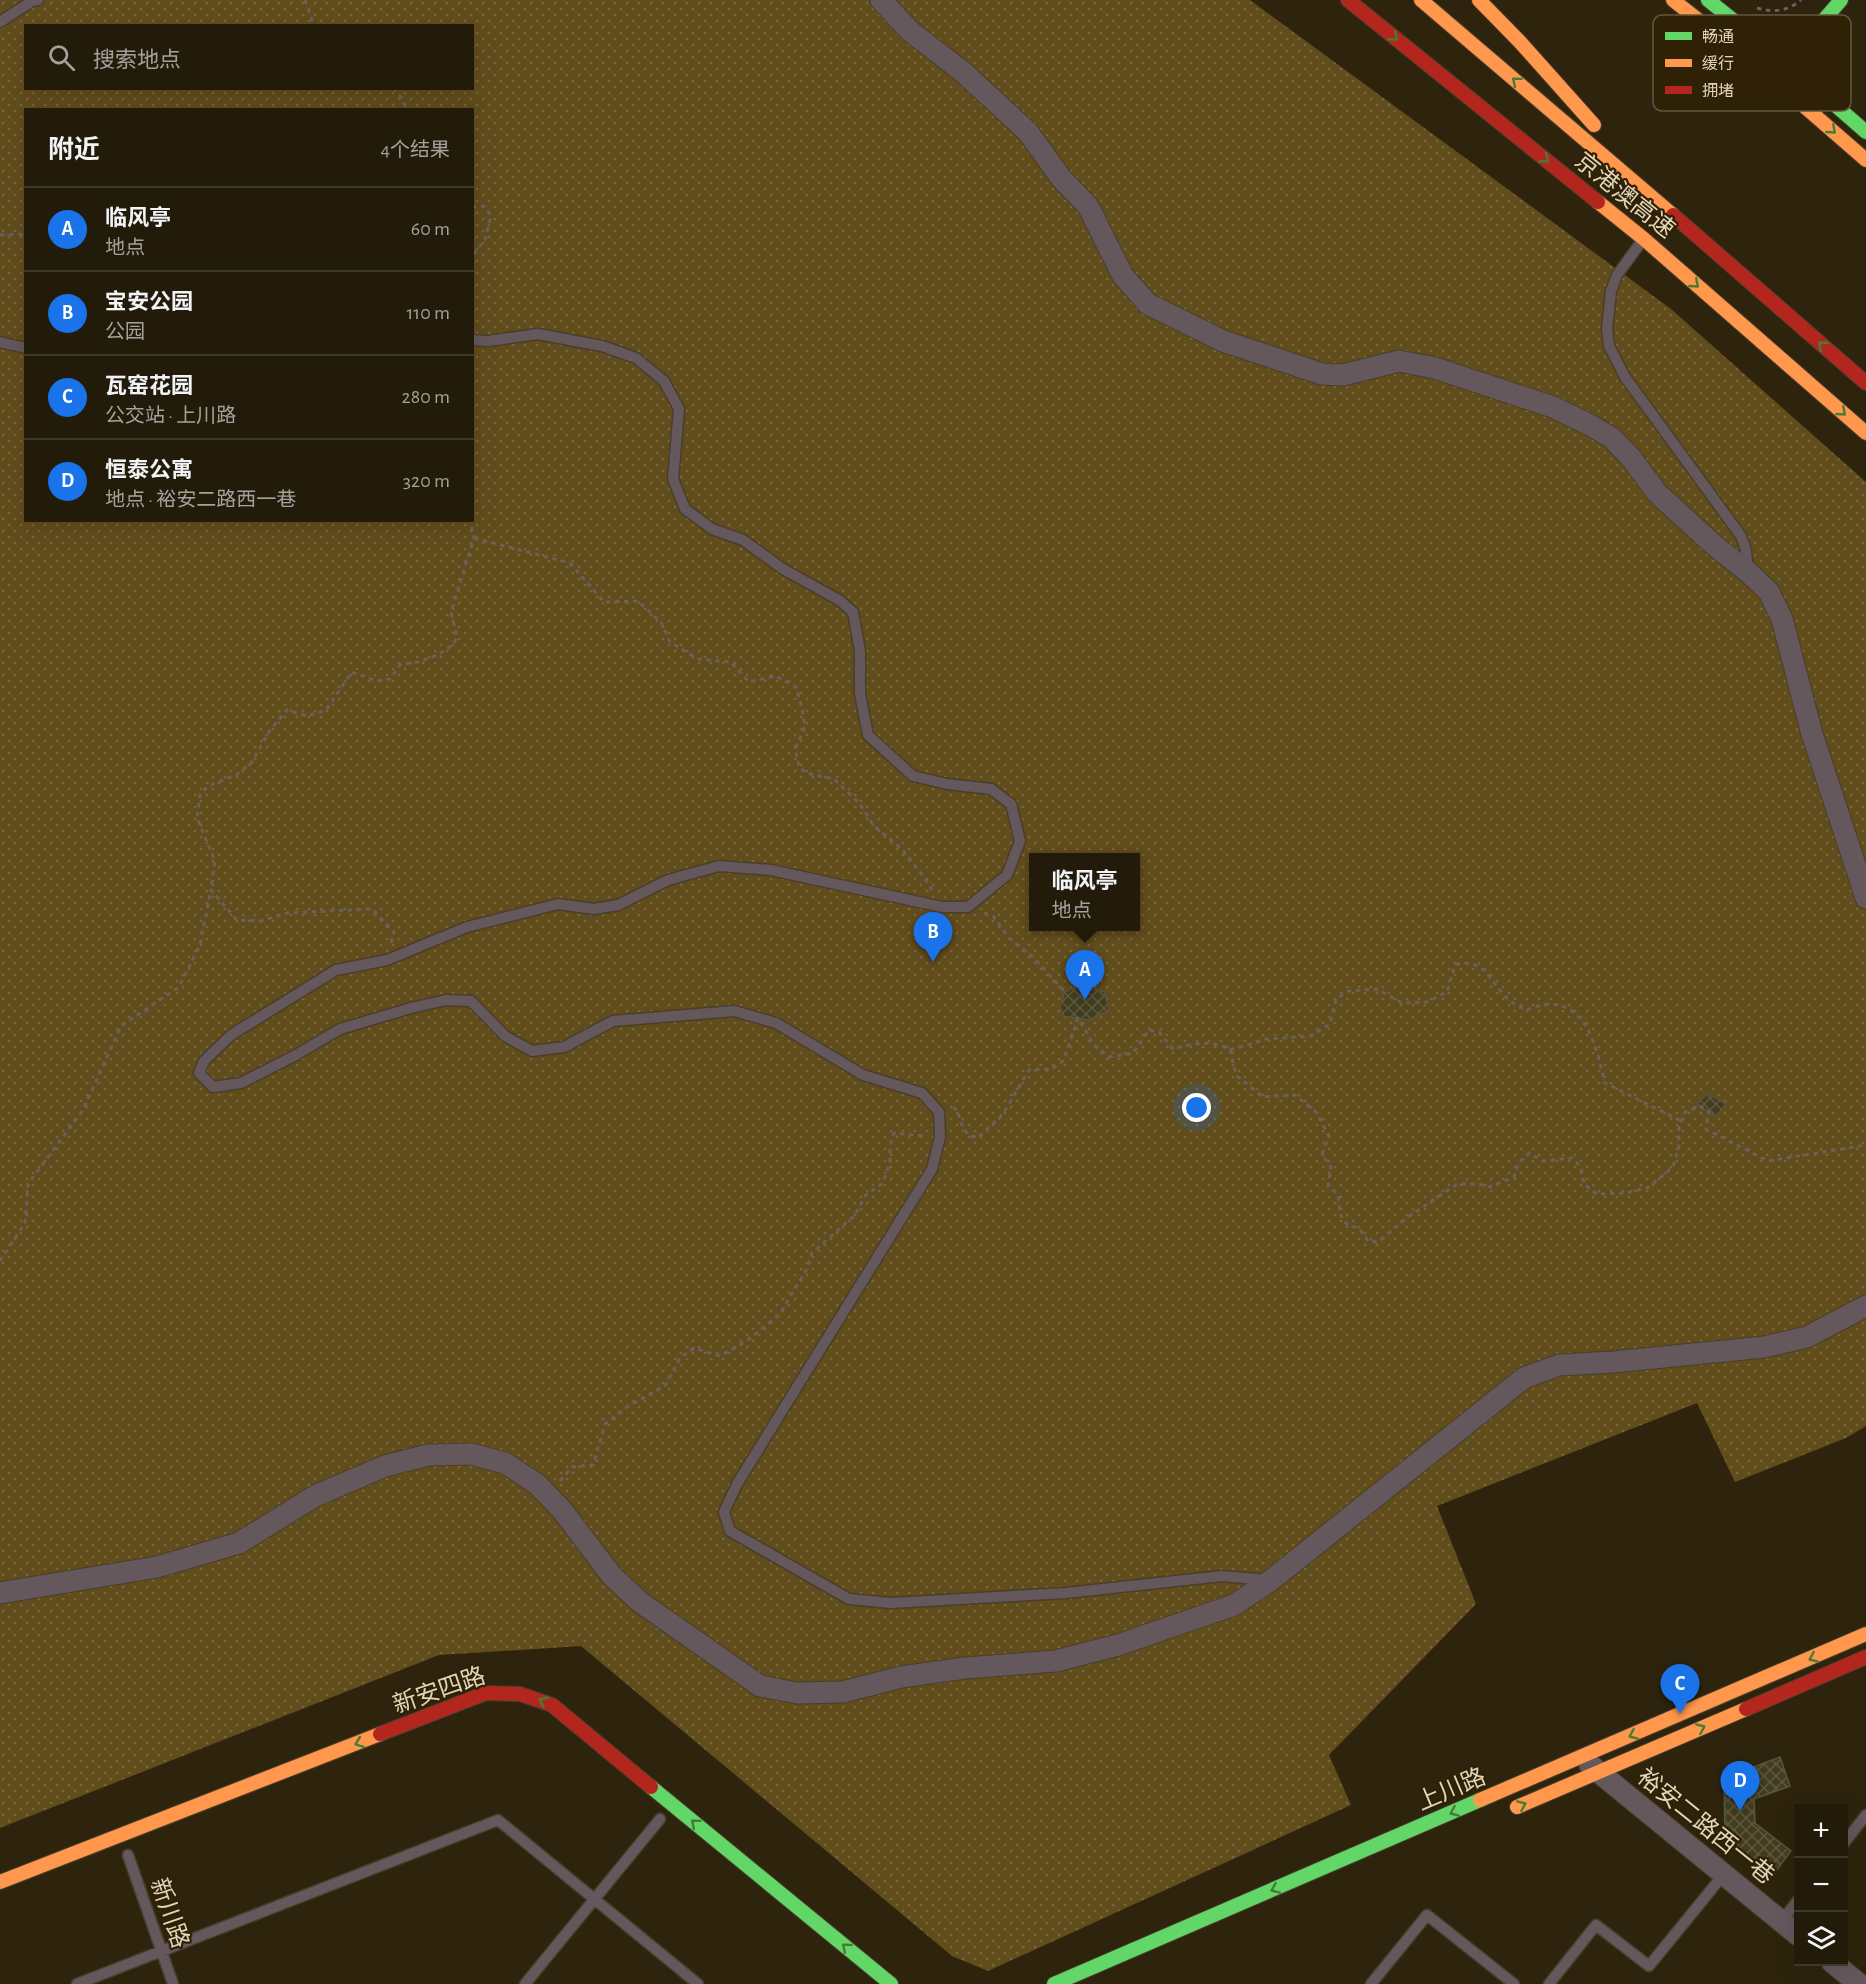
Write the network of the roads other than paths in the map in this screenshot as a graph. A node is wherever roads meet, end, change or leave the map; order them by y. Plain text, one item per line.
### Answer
1 (38, 0) edge
2 (881, 0) edge
3 (1348, 0) edge
4 (1421, 0) edge
5 (1479, 0) edge
6 (1673, 0) edge
7 (1708, 0) edge
8 (1841, 0) edge
9 (1692, 15) edge
10 (1727, 15) edge
11 (1828, 15) edge
12 (0, 22) edge
13 (1810, 111) edge
14 (1842, 111) edge
15 (1866, 132) edge
16 (1866, 160) edge
17 (1672, 214) junction
18 (1644, 239) junction
19 (474, 340) edge
20 (0, 342) edge
21 (24, 348) edge
22 (1866, 383) edge
23 (1866, 433) edge
24 (1748, 572) junction
25 (1866, 898) edge
26 (1866, 1306) edge
27 (1270, 1581) junction
28 (0, 1593) edge
29 (1866, 1635) edge
30 (1866, 1657) edge
31 (1581, 1758) junction
32 (1599, 1772) junction
33 (1501, 1814) dead end
34 (1866, 1815) edge
35 (660, 1819) dead end
36 (1848, 1838) edge
37 (128, 1855) dead end
38 (1724, 1874) junction
39 (0, 1882) edge
40 (594, 1899) junction
41 (1794, 1905) edge
42 (1782, 1921) junction
43 (1794, 1932) edge
44 (161, 1951) junction
45 (1837, 1966) edge
46 (77, 1984) edge
47 (172, 1984) edge
48 (525, 1984) edge
49 (698, 1984) edge
50 (891, 1984) edge
51 (1054, 1984) edge
52 (1371, 1984) edge
53 (1514, 1984) edge
54 (1548, 1984) edge
55 (1859, 1984) edge

1 - 12 lane
2 - 24 street
3 -> 18 main road, 京港澳高速
17 -> 4 main road, 京港澳高速
5 - 17 main road
6 - 9 main road
7 - 10 main road
8 - 11 main road
13 -> 16 main road
14 - 15 main road
22 -> 17 main road, 京港澳高速
18 -> 23 main road, 京港澳高速
18 - 24 lane
19 - 27 lane
20 - 21 lane
24 - 25 street
26 - 27 street
27 - 28 street
29 -> 31 main road, 上川路
32 -> 30 main road, 上川路
31 - 32 street, 裕安二路西一巷
31 -> 51 main road, 上川路
33 -> 32 main road, 上川路
32 - 38 street, 裕安二路西一巷
34 - 36 lane
35 - 40 lane
37 - 44 lane, 新川路
38 - 42 street, 裕安二路西一巷
38 - 54 lane
50 -> 39 main road, 新安四路
40 - 44 lane
40 - 48 lane
40 - 49 lane
41 - 42 lane
42 - 43 street, 裕安二路西一巷
44 - 46 lane
44 - 47 lane, 新川路
45 - 55 street
52 - 53 lane

